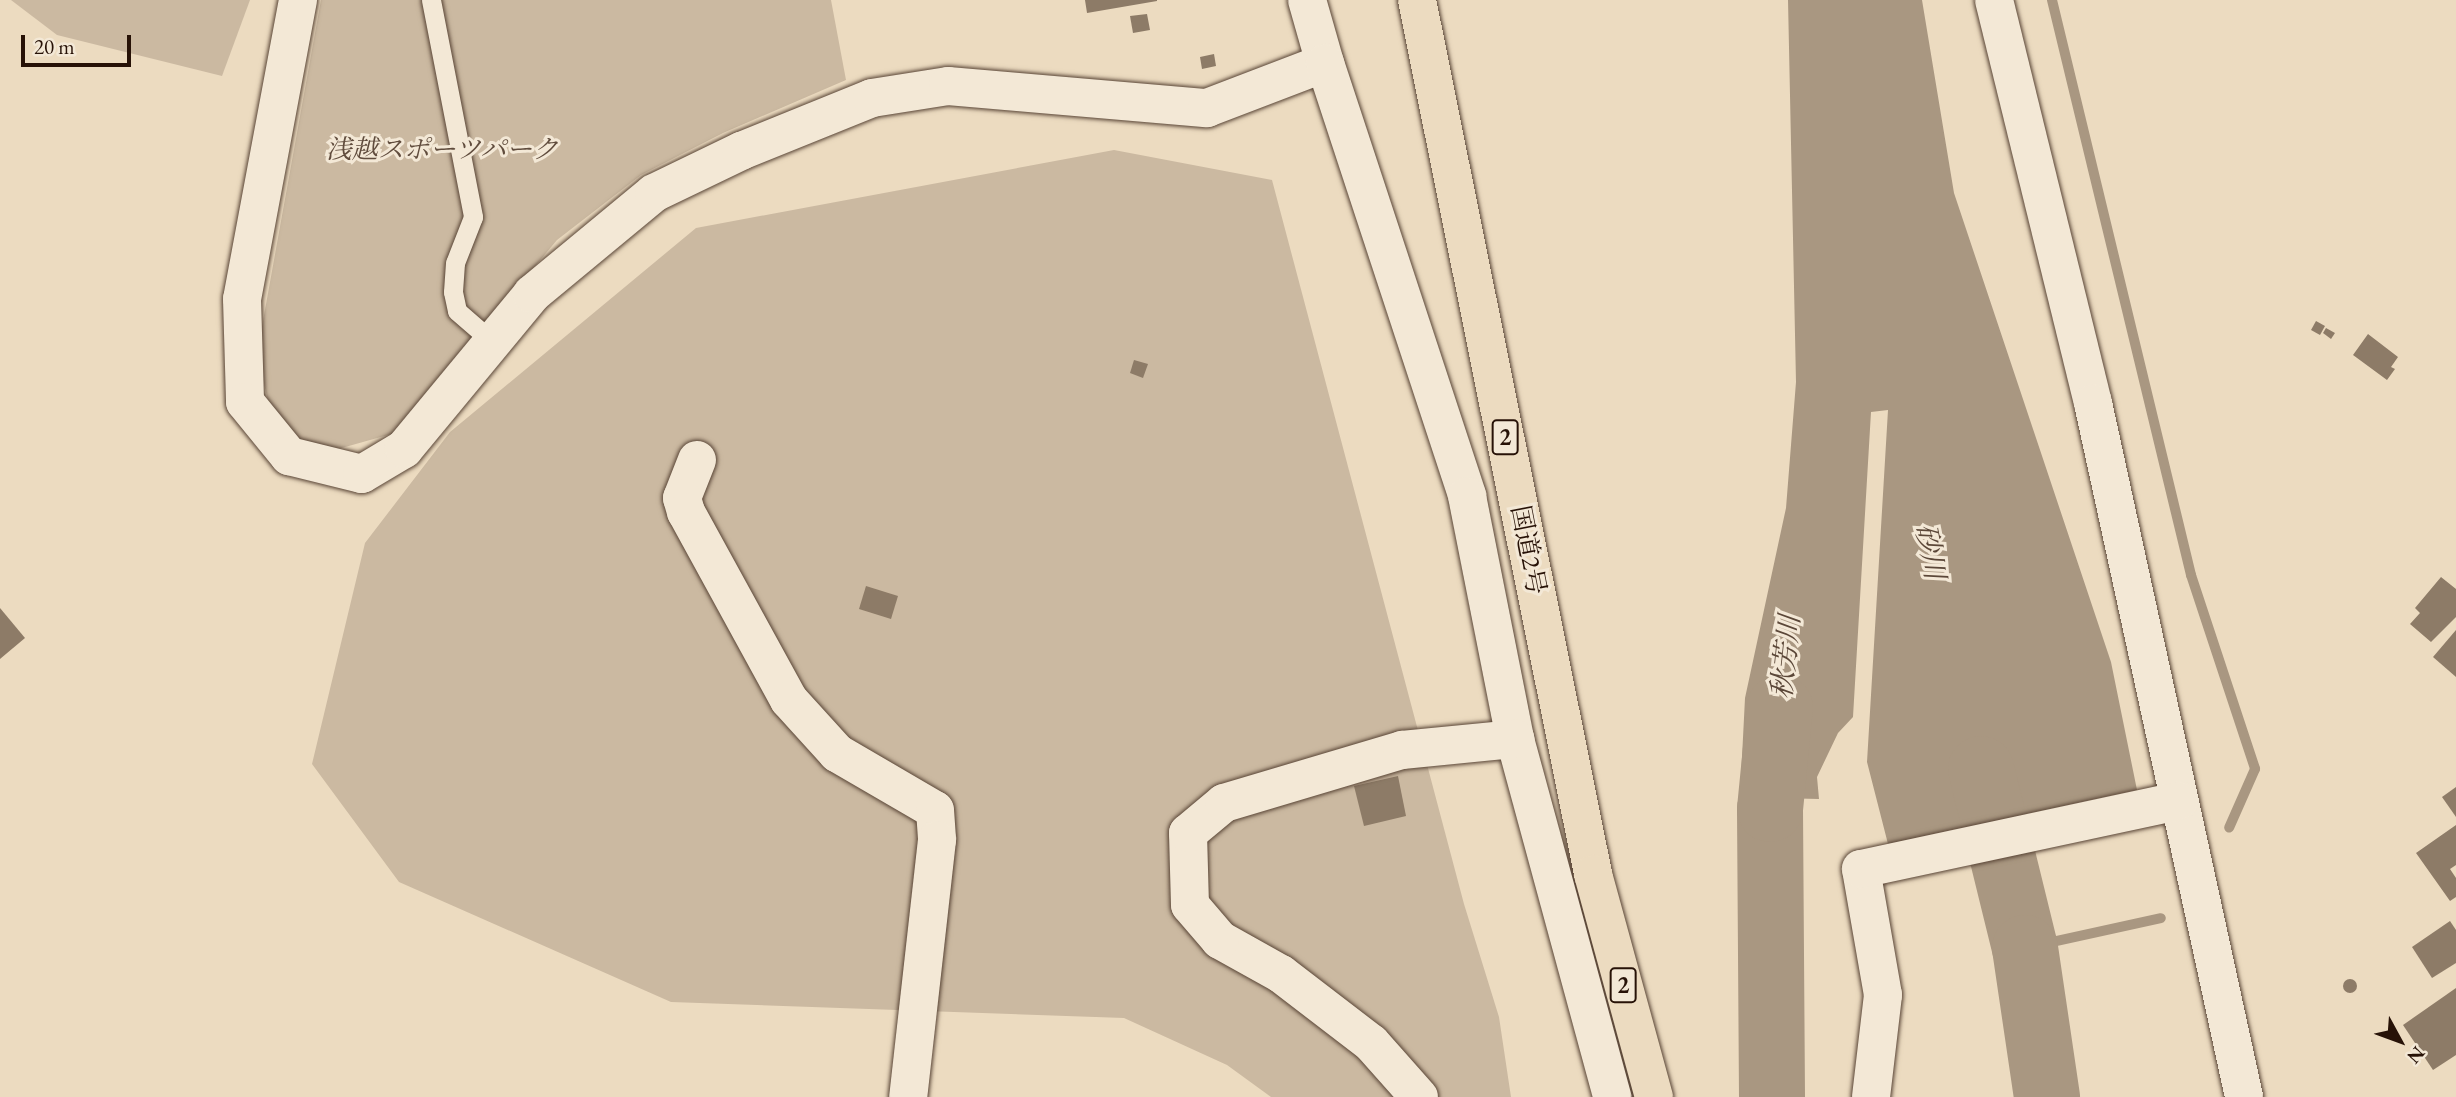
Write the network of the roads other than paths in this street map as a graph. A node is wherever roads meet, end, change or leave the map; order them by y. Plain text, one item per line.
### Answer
1 (298, 0) edge
2 (431, 0) edge
3 (1307, 0) edge
4 (1417, 0) edge
5 (1994, 0) edge
6 (1325, 63) junction
7 (494, 343) junction
8 (697, 460) dead end
9 (1516, 738) junction
10 (2179, 801) junction
11 (908, 1097) edge
12 (1419, 1097) edge
13 (1612, 1097) edge
14 (1654, 1097) edge
15 (1871, 1097) edge
16 (2244, 1097) edge

1 - 7 street
2 - 7 lane
3 - 6 street
4 - 14 highway, 国道2号 / 2
5 - 10 street
6 - 7 street
6 - 9 street
8 - 11 street
9 - 12 street
9 - 13 street
10 - 15 street
10 - 16 street

